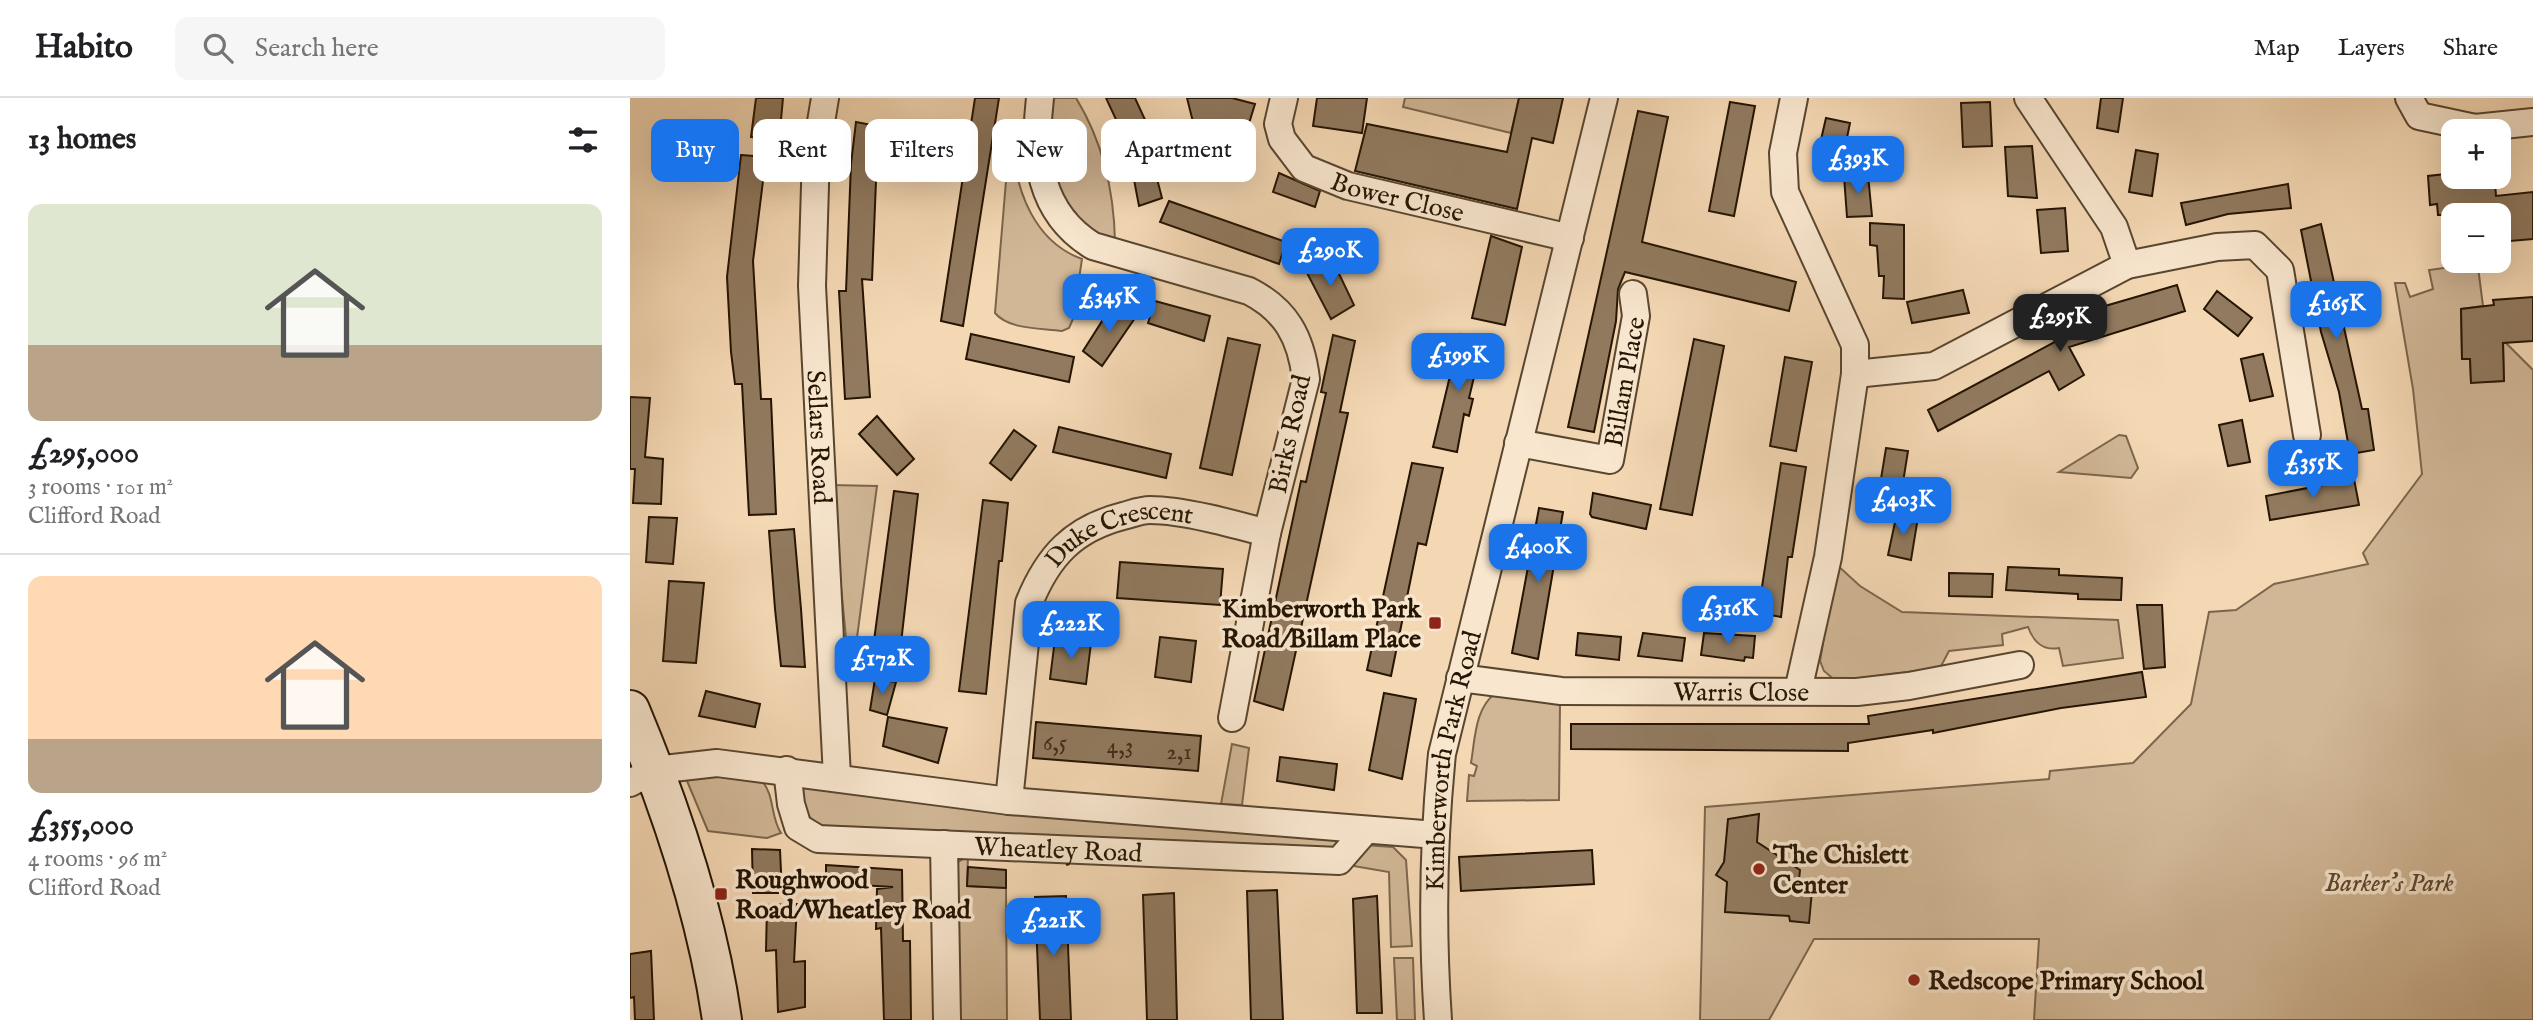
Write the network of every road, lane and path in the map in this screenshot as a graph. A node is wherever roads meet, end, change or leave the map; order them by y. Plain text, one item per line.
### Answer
1 (825, 98) edge
2 (1040, 98) edge
3 (1284, 98) edge
4 (1604, 98) edge
5 (1794, 98) edge
6 (2028, 98) edge
7 (2414, 107) edge
8 (2533, 122) edge
9 (1570, 238) junction
10 (2127, 265) junction
11 (1633, 294) dead end
12 (1854, 374) junction
13 (2307, 435) dead end
14 (1518, 443) junction
15 (1266, 533) junction
16 (2020, 665) dead end
17 (1460, 678) junction
18 (1798, 691) junction
19 (630, 709) edge
20 (1232, 718) dead end
21 (787, 770) junction
22 (643, 776) edge
23 (837, 777) junction
24 (1009, 801) junction
25 (1365, 831) junction
26 (1436, 835) junction
27 (944, 844) junction
28 (722, 1020) edge
29 (947, 1020) edge
30 (1438, 1020) edge

1 - 23 street, Sellars Road
2 - 15 street, Birks Road
3 - 9 street, Bower Close
4 - 9 street, Kimberworth Park Road
5 - 12 street
6 - 10 street
7 - 8 street
9 - 14 street, Kimberworth Park Road
10 - 12 street
10 - 13 street
11 - 14 street, Billam Place
12 - 18 street
14 - 17 street, Kimberworth Park Road
15 - 20 street, Birks Road
15 - 24 street, Duke Crescent
16 - 18 street, Warris Close
17 - 18 street, Warris Close
17 - 26 street, Kimberworth Park Road
19 - 22 street
21 - 22 street, Wheatley Road
21 - 23 street, Wheatley Road
21 - 27 street, Wheatley Road
22 - 28 street
23 - 24 street, Wheatley Road
24 - 25 street, Wheatley Road
25 - 26 street, Wheatley Road
25 - 27 street, Wheatley Road
26 - 30 street, Kimberworth Park Road
27 - 29 street

